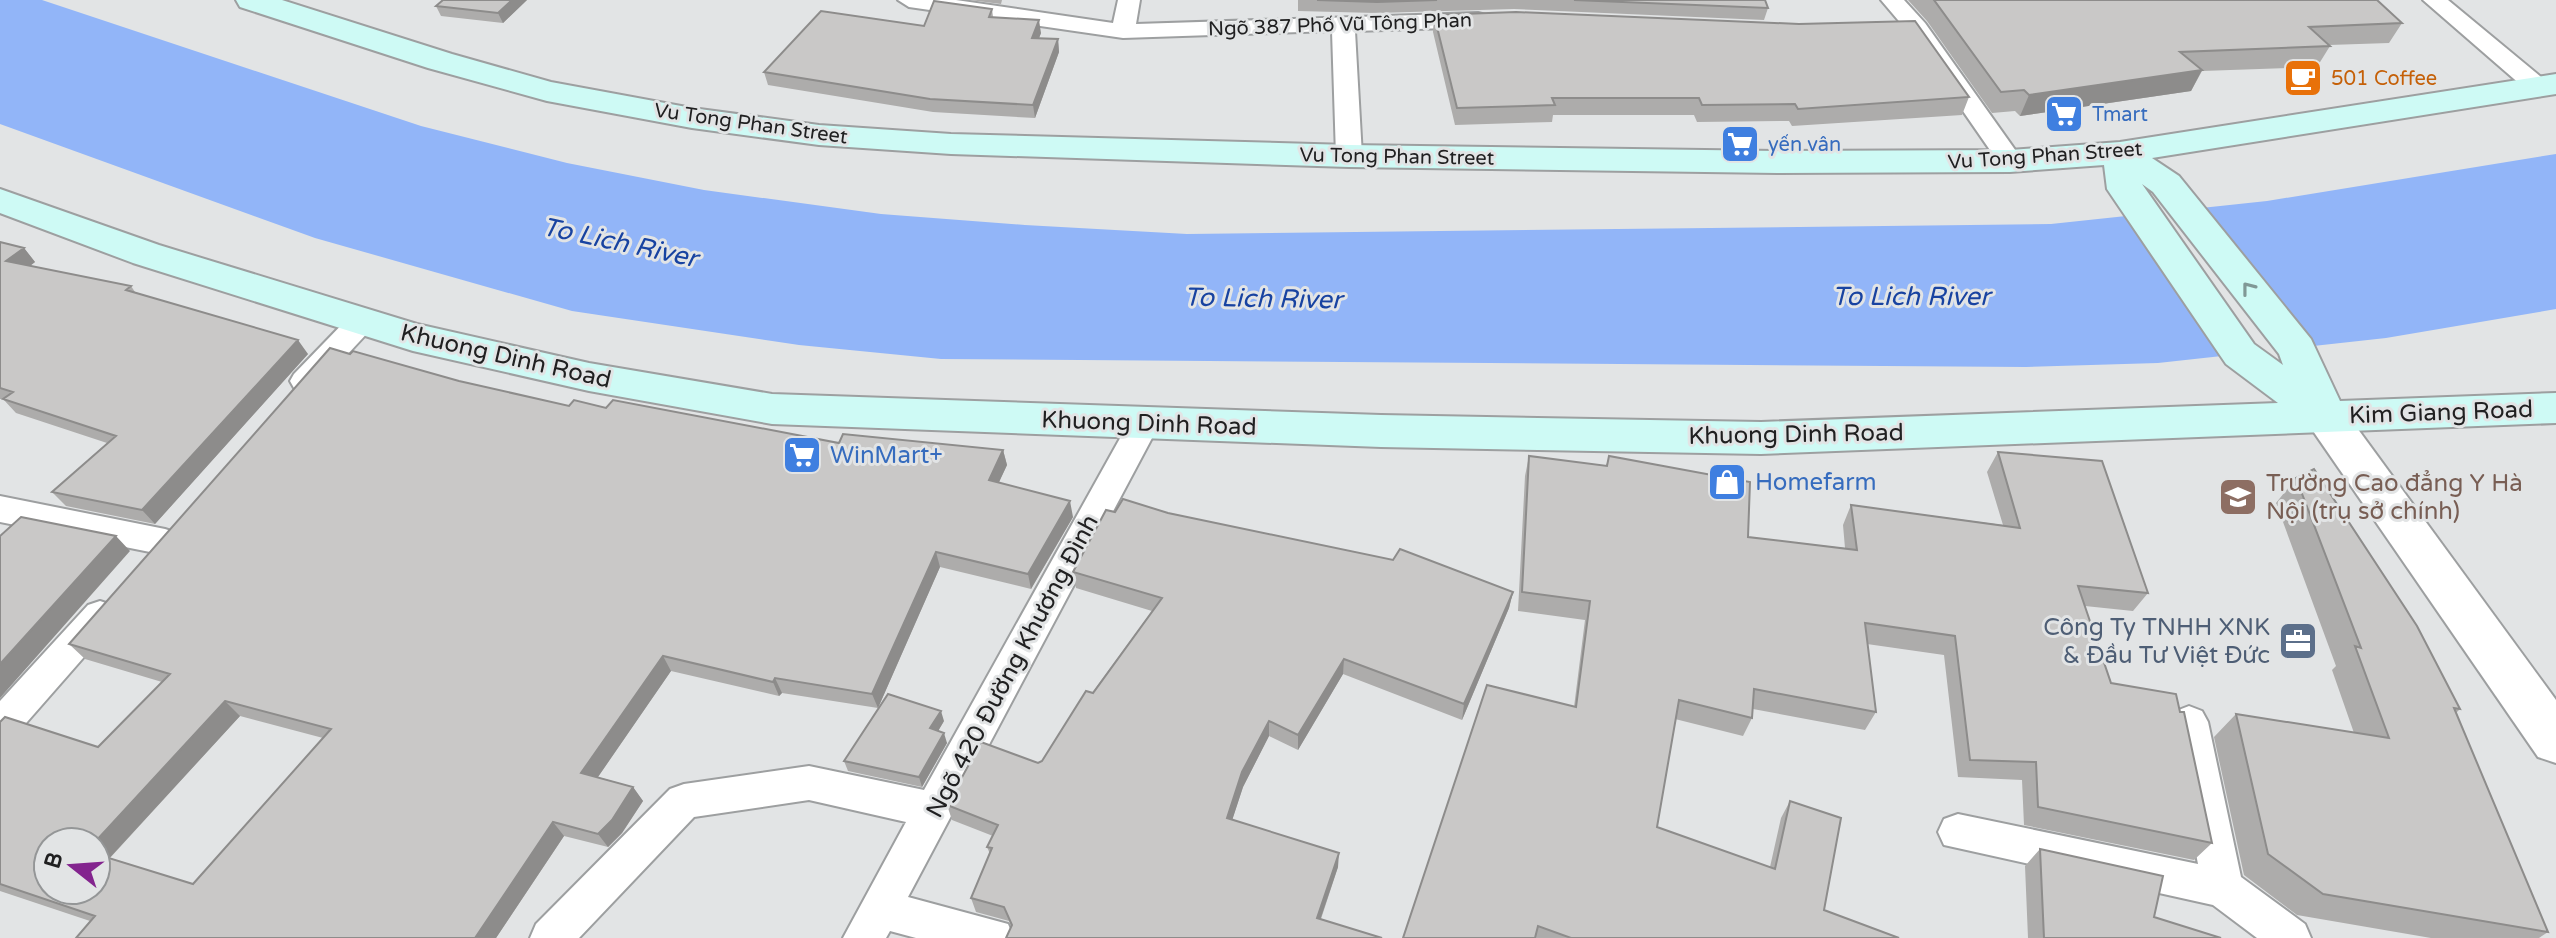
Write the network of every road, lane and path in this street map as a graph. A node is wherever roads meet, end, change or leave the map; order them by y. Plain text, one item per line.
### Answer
1 (251, 0) edge
2 (909, 0) edge
3 (1129, 0) edge
4 (1892, 0) edge
5 (2434, 0) edge
6 (1499, 19) edge
7 (1343, 25) junction
8 (1917, 28) junction
9 (1886, 29) edge
10 (1123, 31) junction
11 (2547, 86) edge
12 (1349, 156) junction
13 (2010, 161) junction
14 (2122, 171) junction
15 (0, 200) edge
16 (363, 320) junction
17 (287, 402) edge
18 (2556, 408) edge
19 (2326, 417) junction
20 (1144, 423) junction
21 (0, 509) edge
22 (2189, 722) edge
23 (0, 727) edge
24 (2556, 741) edge
25 (934, 810) junction
26 (1958, 832) dead end
27 (2223, 888) junction
28 (872, 924) edge
29 (551, 938) edge
30 (993, 938) edge
31 (2290, 938) edge

1 - 12 main road, Vu Tong Phan Street
2 - 10 lane, Ngõ 387 Phố Vũ Tông Phan
3 - 10 lane
4 - 8 lane
5 - 11 lane
6 - 7 lane, Ngõ 387 Phố Vũ Tông Phan
7 - 10 lane, Ngõ 387 Phố Vũ Tông Phan
7 - 12 lane
8 - 9 lane
8 - 13 lane
11 - 14 main road, Vu Tong Phan Street
12 - 13 main road, Vu Tong Phan Street
13 - 14 main road, Vu Tong Phan Street
14 - 19 main road
19 -> 14 main road
15 - 16 main road, Khuong Dinh Road
16 - 17 lane
16 - 20 main road, Khuong Dinh Road
18 - 19 main road, Kim Giang Road
19 - 20 main road, Khuong Dinh Road
19 - 24 street
20 - 25 lane, Ngõ 420 Đường Khương Đình
21 - 23 lane
22 - 27 lane
25 - 28 lane, Ngõ 420 Đường Khương Đình
25 - 29 lane
26 - 27 lane
27 - 31 lane
28 - 30 lane, Ngõ 420 Đường Khương Đình

